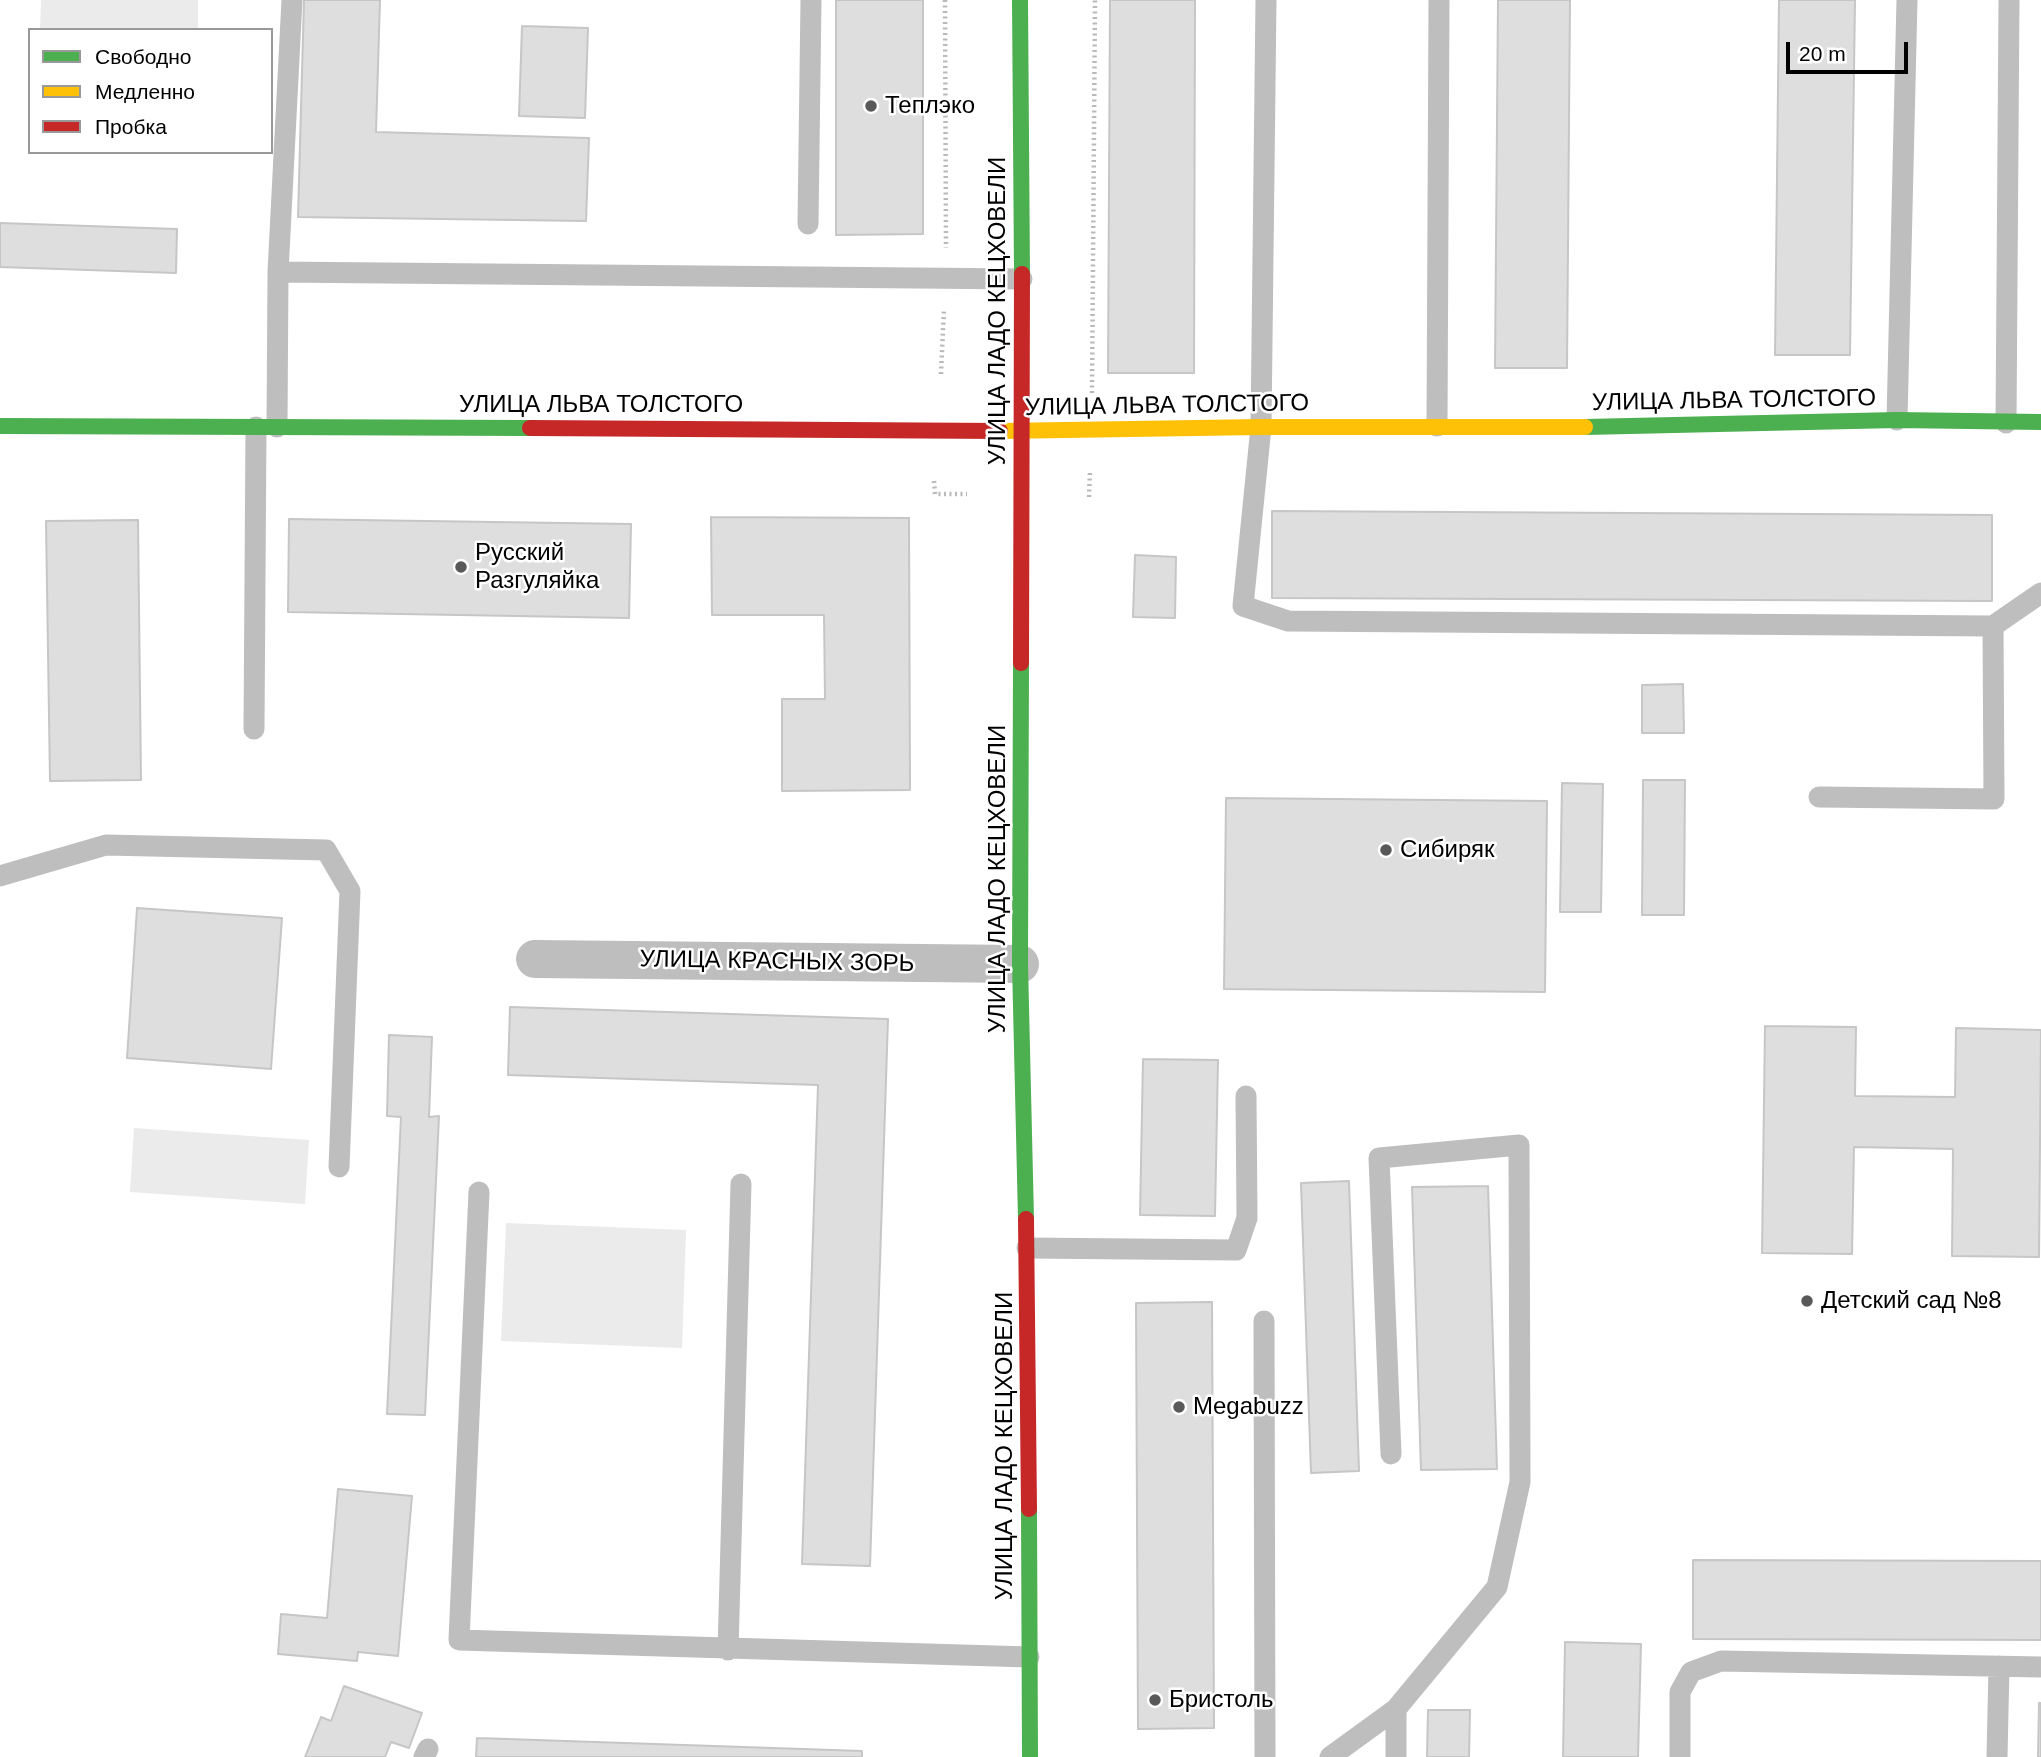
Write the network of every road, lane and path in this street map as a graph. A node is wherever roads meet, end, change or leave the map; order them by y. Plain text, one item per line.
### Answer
1 (292, 0) edge
2 (811, 0) edge
3 (945, 0) edge
4 (1020, 0) edge
5 (1095, 0) edge
6 (1266, 0) edge
7 (1439, 0) edge
8 (1907, 0) edge
9 (2009, 0) edge
10 (808, 224) dead end
11 (278, 272) junction
12 (1022, 279) junction
13 (946, 280) junction
14 (941, 374) dead end
15 (1092, 401) dead end
16 (1897, 420) junction
17 (2041, 422) edge
18 (2006, 423) junction
19 (0, 426) edge
20 (1437, 426) junction
21 (266, 427) junction
22 (1261, 427) junction
23 (1020, 430) junction
24 (1090, 471) dead end
25 (934, 481) dead end
26 (967, 494) dead end
27 (1089, 497) dead end
28 (2041, 593) edge
29 (1993, 626) junction
30 (254, 729) dead end
31 (1819, 797) dead end
32 (0, 876) edge
33 (535, 959) dead end
34 (1020, 964) junction
35 (1246, 1097) dead end
36 (340, 1167) dead end
37 (741, 1184) dead end
38 (479, 1192) dead end
39 (1027, 1248) junction
40 (1264, 1321) dead end
41 (1391, 1454) dead end
42 (729, 1650) junction
43 (1029, 1657) junction
44 (1999, 1666) junction
45 (2041, 1667) edge
46 (1396, 1709) junction
47 (1030, 1757) edge
48 (1265, 1757) edge
49 (1330, 1757) edge
50 (1396, 1757) edge
51 (1680, 1757) edge
52 (1997, 1757) edge

1 - 11 lane
2 - 10 lane
3 - 13 path
4 - 12 street, УЛИЦА ЛАДО КЕЦХОВЕЛИ
5 - 15 path
6 - 22 lane
7 - 20 lane
8 - 16 lane
9 - 18 lane
11 - 13 lane
11 - 21 lane
12 - 13 lane
12 - 23 street, УЛИЦА ЛАДО КЕЦХОВЕЛИ
13 - 14 path
16 - 18 street, УЛИЦА ЛЬВА ТОЛСТОГО
16 - 20 street, УЛИЦА ЛЬВА ТОЛСТОГО
17 - 18 street, УЛИЦА ЛЬВА ТОЛСТОГО
19 - 21 street, УЛИЦА ЛЬВА ТОЛСТОГО
20 - 22 street, УЛИЦА ЛЬВА ТОЛСТОГО
21 - 23 street, УЛИЦА ЛЬВА ТОЛСТОГО
21 - 30 lane
22 - 23 street, УЛИЦА ЛЬВА ТОЛСТОГО
22 - 29 lane
23 - 34 street, УЛИЦА ЛАДО КЕЦХОВЕЛИ
24 - 27 path
25 - 26 path
28 - 29 lane
29 - 31 lane
32 - 36 lane
33 - 34 street, УЛИЦА КРАСНЫХ ЗОРЬ
34 - 39 street, УЛИЦА ЛАДО КЕЦХОВЕЛИ
35 - 39 lane
37 - 42 lane
38 - 42 lane
39 - 43 street, УЛИЦА ЛАДО КЕЦХОВЕЛИ
40 - 48 lane
41 - 46 lane
42 - 43 lane
43 - 47 street, УЛИЦА ЛАДО КЕЦХОВЕЛИ
44 - 45 lane
44 - 51 lane
44 - 52 lane
46 - 49 lane
46 - 50 lane

